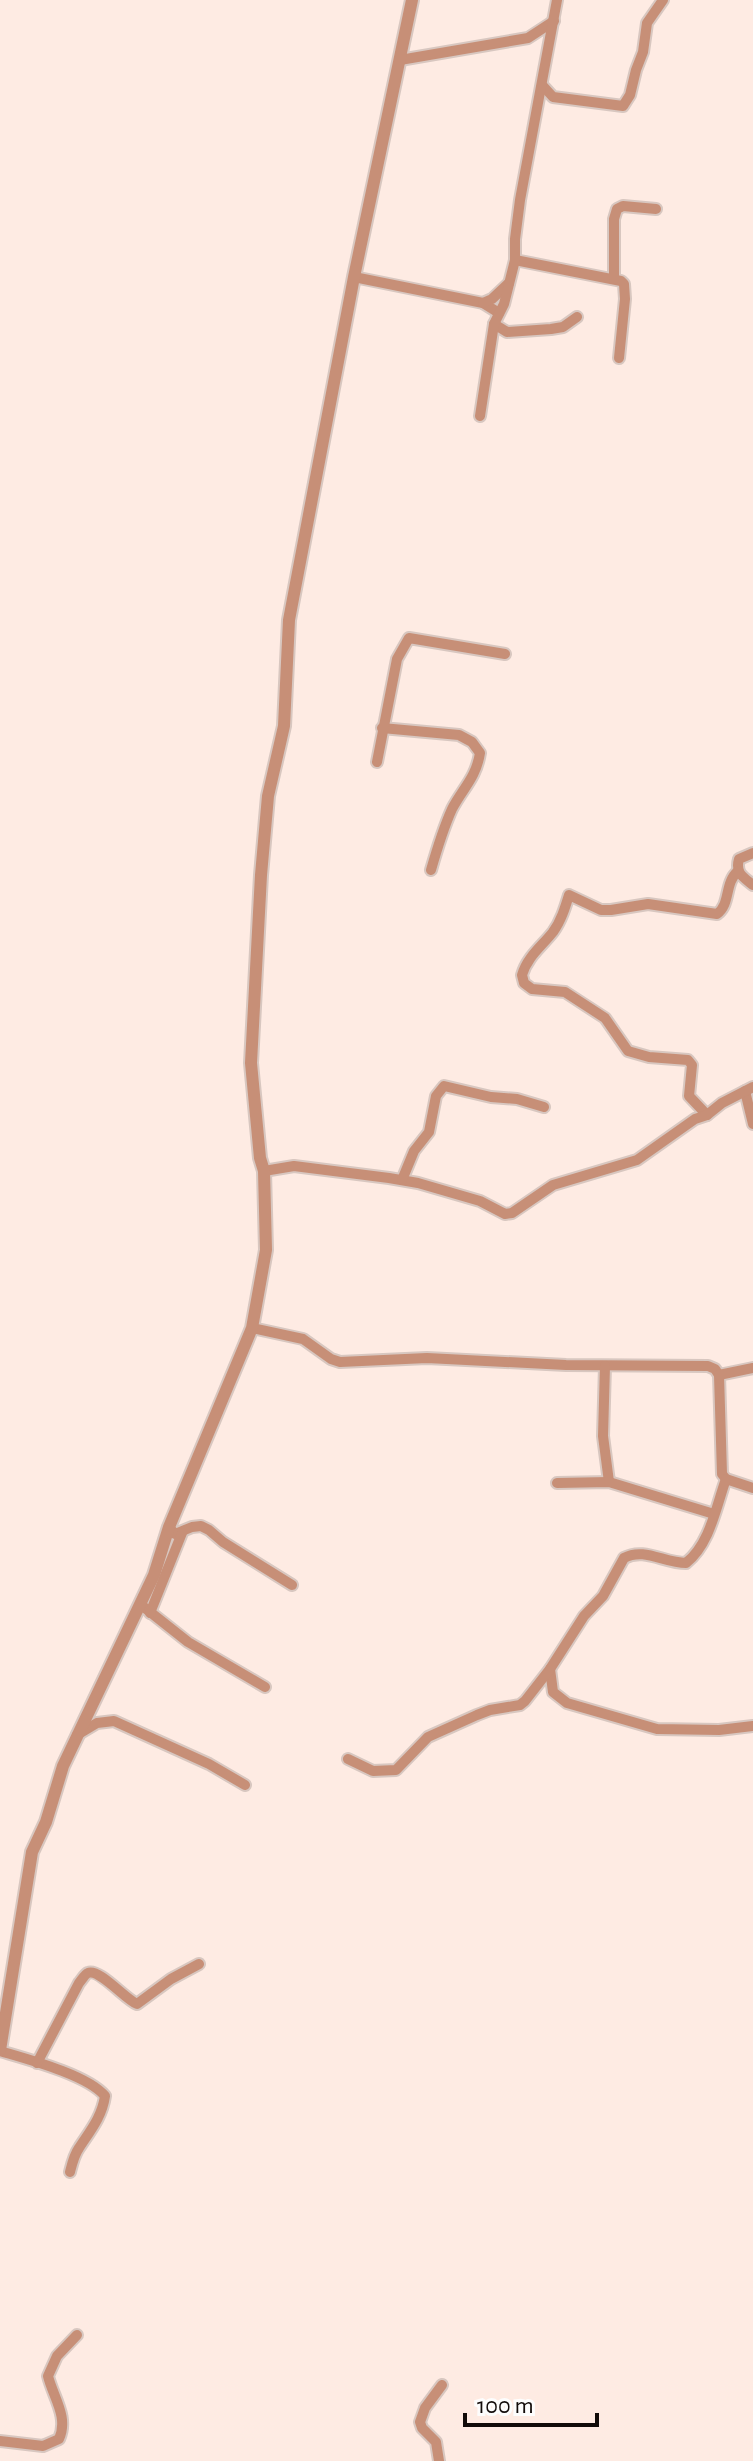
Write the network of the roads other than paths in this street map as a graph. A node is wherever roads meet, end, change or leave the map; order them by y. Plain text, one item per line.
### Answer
1 (412, 0) edge
2 (557, 0) edge
3 (663, 0) edge
4 (554, 21) junction
5 (528, 38) junction
6 (547, 50) junction
7 (400, 60) junction
8 (543, 86) junction
9 (553, 97) junction
10 (539, 108) junction
11 (656, 209) dead end
12 (515, 260) junction
13 (354, 277) junction
14 (614, 279) junction
15 (509, 283) junction
16 (483, 303) junction
17 (577, 317) dead end
18 (497, 319) junction
19 (619, 358) dead end
20 (480, 416) dead end
21 (505, 654) dead end
22 (382, 728) junction
23 (377, 762) dead end
24 (753, 853) edge
25 (431, 870) dead end
26 (738, 871) junction
27 (753, 885) edge
28 (749, 1089) edge
29 (544, 1107) dead end
30 (707, 1115) junction
31 (753, 1124) edge
32 (264, 1171) junction
33 (402, 1180) junction
34 (252, 1328) junction
35 (605, 1366) junction
36 (753, 1368) edge
37 (719, 1375) junction
38 (726, 1479) junction
39 (609, 1482) junction
40 (557, 1483) dead end
41 (753, 1488) edge
42 (714, 1514) junction
43 (175, 1530) junction
44 (292, 1585) dead end
45 (145, 1608) junction
46 (550, 1669) junction
47 (265, 1687) dead end
48 (753, 1726) edge
49 (77, 1735) junction
50 (348, 1759) dead end
51 (245, 1785) dead end
52 (199, 1964) dead end
53 (0, 2050) edge
54 (37, 2063) junction
55 (70, 2172) dead end
56 (77, 2335) dead end
57 (442, 2385) dead end
58 (0, 2441) edge
59 (439, 2461) edge

1 - 7 street
2 - 4 street
3 - 9 street
4 - 5 street
4 - 6 street
5 - 6 street
5 - 7 street
6 - 8 street
7 - 13 street
8 - 9 street
8 - 10 street
9 - 10 street
10 - 12 street
11 - 14 street
12 - 14 street
12 - 15 street
13 - 16 street
13 - 32 street
14 - 19 street
15 - 16 street
15 - 18 street
16 - 18 street
17 - 18 street
18 - 20 street
21 - 22 street
22 - 23 street
22 - 25 street
24 - 26 street
26 - 27 street
26 - 30 street
28 - 30 street
28 - 31 street
29 - 33 street
30 - 33 street
32 - 33 street
32 - 34 street
34 - 35 street
34 - 43 street
35 - 37 street
35 - 39 street
36 - 37 street
37 - 38 street
38 - 41 street
38 - 42 street
39 - 40 street
39 - 42 street
42 - 46 street
43 - 44 street
43 - 45 street
45 - 47 street
45 - 49 street
46 - 48 street
46 - 50 street
49 - 51 street
49 - 53 street
52 - 54 street
53 - 54 street
54 - 55 street
56 - 58 street
57 - 59 street

